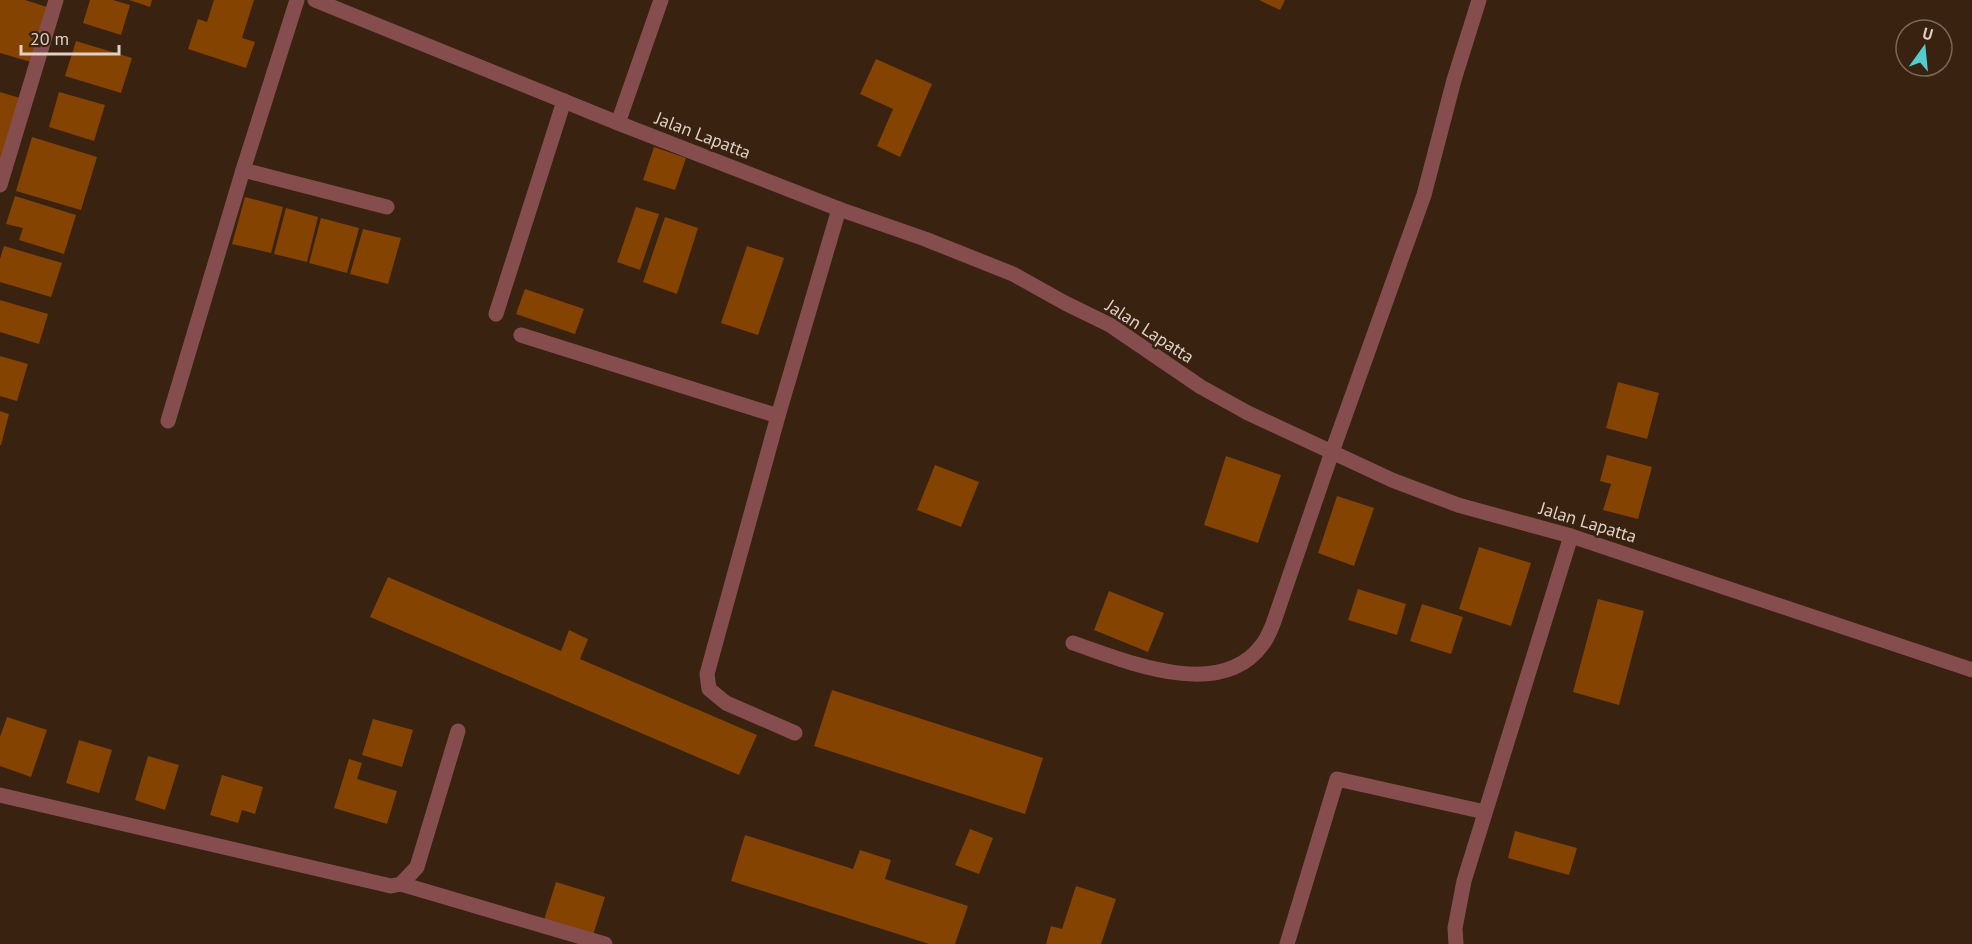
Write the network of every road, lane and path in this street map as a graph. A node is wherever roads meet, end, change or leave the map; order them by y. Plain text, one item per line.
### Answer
1 (56, 0) edge
2 (297, 0) edge
3 (315, 0) edge
4 (661, 0) edge
5 (1479, 0) edge
6 (564, 101) junction
7 (618, 123) junction
8 (243, 170) junction
9 (0, 185) edge
10 (387, 207) dead end
11 (839, 209) junction
12 (496, 314) dead end
13 (521, 335) dead end
14 (778, 416) junction
15 (168, 421) dead end
16 (1332, 452) junction
17 (1571, 536) junction
18 (1073, 644) dead end
19 (1972, 670) edge
20 (458, 731) dead end
21 (795, 733) dead end
22 (0, 795) edge
23 (1485, 812) junction
24 (401, 884) junction
25 (605, 944) edge
26 (1287, 944) edge
27 (1456, 944) edge

1 - 9 street
2 - 8 street
3 - 6 street, Jalan Lapatta
4 - 7 street
5 - 16 street
6 - 7 street, Jalan Lapatta
6 - 12 street
7 - 11 street, Jalan Lapatta
8 - 10 street
8 - 15 street
11 - 14 street
11 - 16 street, Jalan Lapatta
13 - 14 street
14 - 21 street
16 - 17 street, Jalan Lapatta
16 - 18 street
17 - 19 street, Jalan Lapatta
17 - 23 street
20 - 24 street
22 - 24 street
23 - 26 street
23 - 27 street
24 - 25 street

